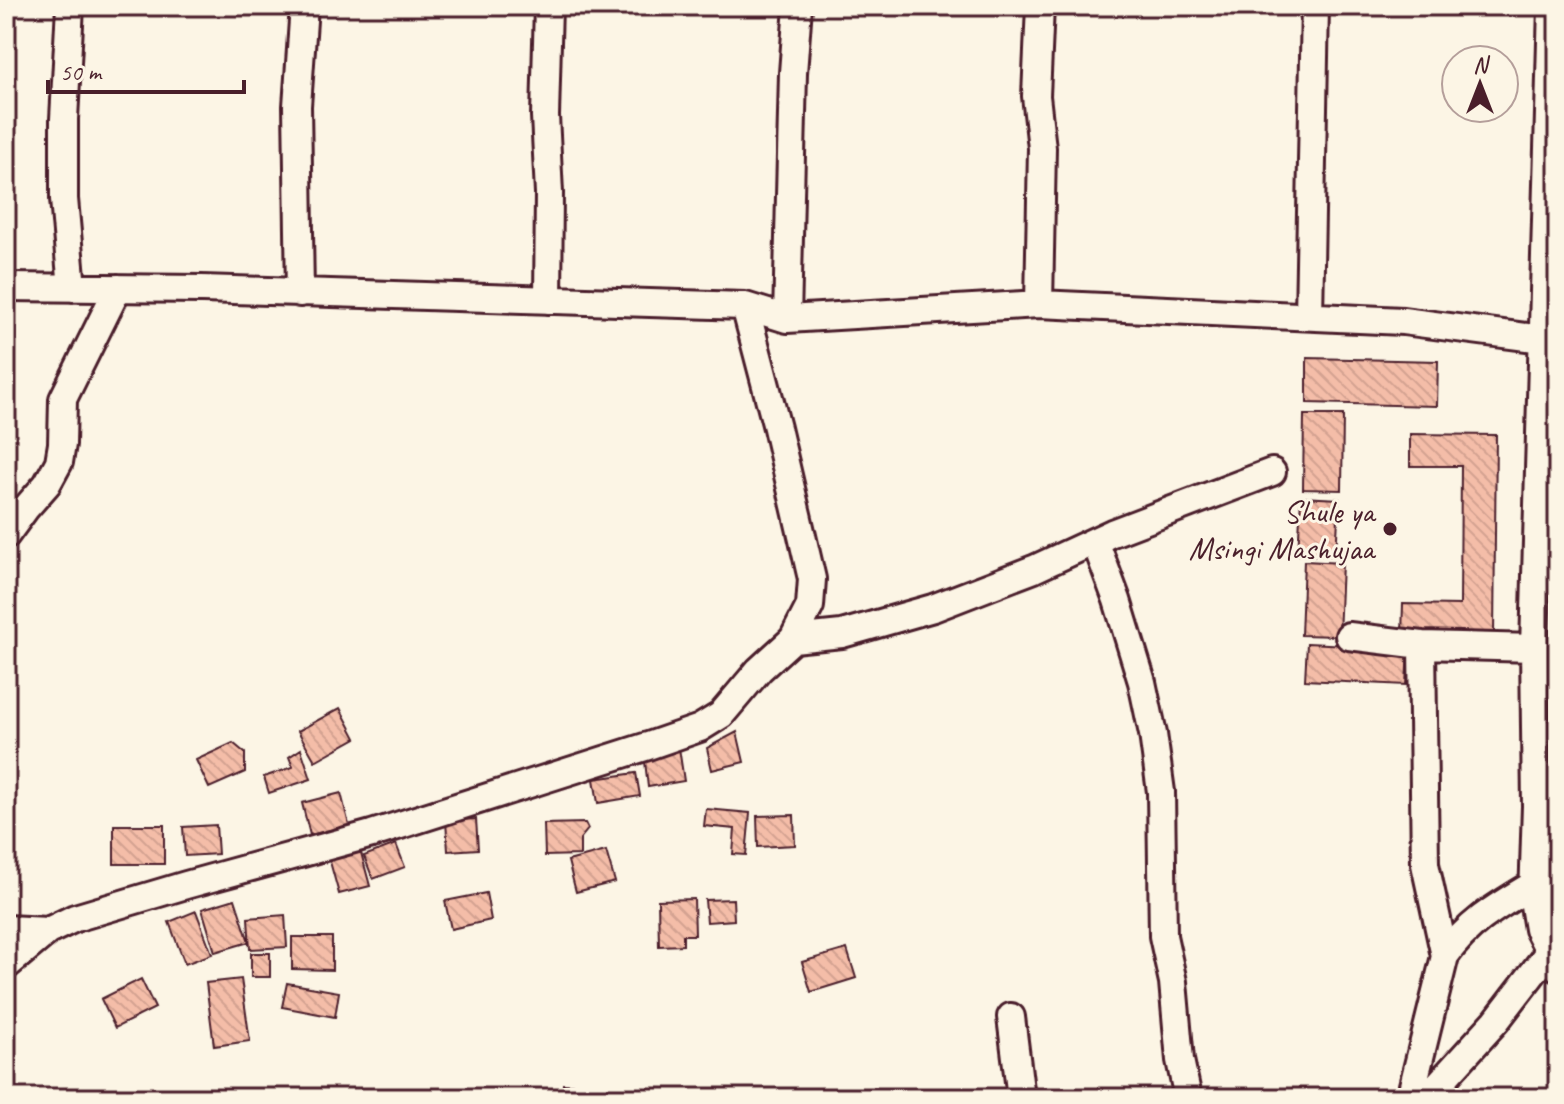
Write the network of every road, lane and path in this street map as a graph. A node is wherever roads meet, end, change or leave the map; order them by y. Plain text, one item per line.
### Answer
1 (70, 6) edge
2 (304, 6) edge
3 (548, 6) edge
4 (798, 6) edge
5 (1040, 6) edge
6 (1315, 6) edge
7 (1552, 6) edge
8 (6, 287) edge
9 (72, 288) junction
10 (118, 288) junction
11 (300, 293) junction
12 (548, 300) junction
13 (1039, 304) junction
14 (745, 306) junction
15 (1309, 316) junction
16 (787, 319) junction
17 (1551, 340) edge
18 (1272, 472) dead end
19 (6, 535) edge
20 (1095, 541) junction
21 (1349, 636) dead end
22 (793, 639) junction
23 (1422, 645) junction
24 (1534, 648) junction
25 (1534, 884) junction
26 (6, 929) edge
27 (48, 931) junction
28 (1445, 956) junction
29 (1554, 960) edge
30 (6, 966) edge
31 (1011, 1017) dead end
32 (1021, 1098) edge
33 (1188, 1098) edge
34 (1410, 1098) edge
35 (1426, 1098) edge

1 - 9 street
2 - 11 street
3 - 12 street
4 - 16 street
5 - 13 street
6 - 15 street
7 - 17 street
8 - 9 street
9 - 10 street
10 - 11 street
10 - 19 street
11 - 12 street
12 - 14 street
13 - 15 street
13 - 16 street
14 - 16 street
14 - 22 street
15 - 17 street
17 - 24 street
18 - 20 street
20 - 22 street
20 - 33 street
21 - 23 street
22 - 27 street
23 - 24 street
23 - 28 street
24 - 25 street
25 - 28 street
25 - 29 street
26 - 27 street
27 - 30 street
28 - 34 street
29 - 35 street
31 - 32 street

